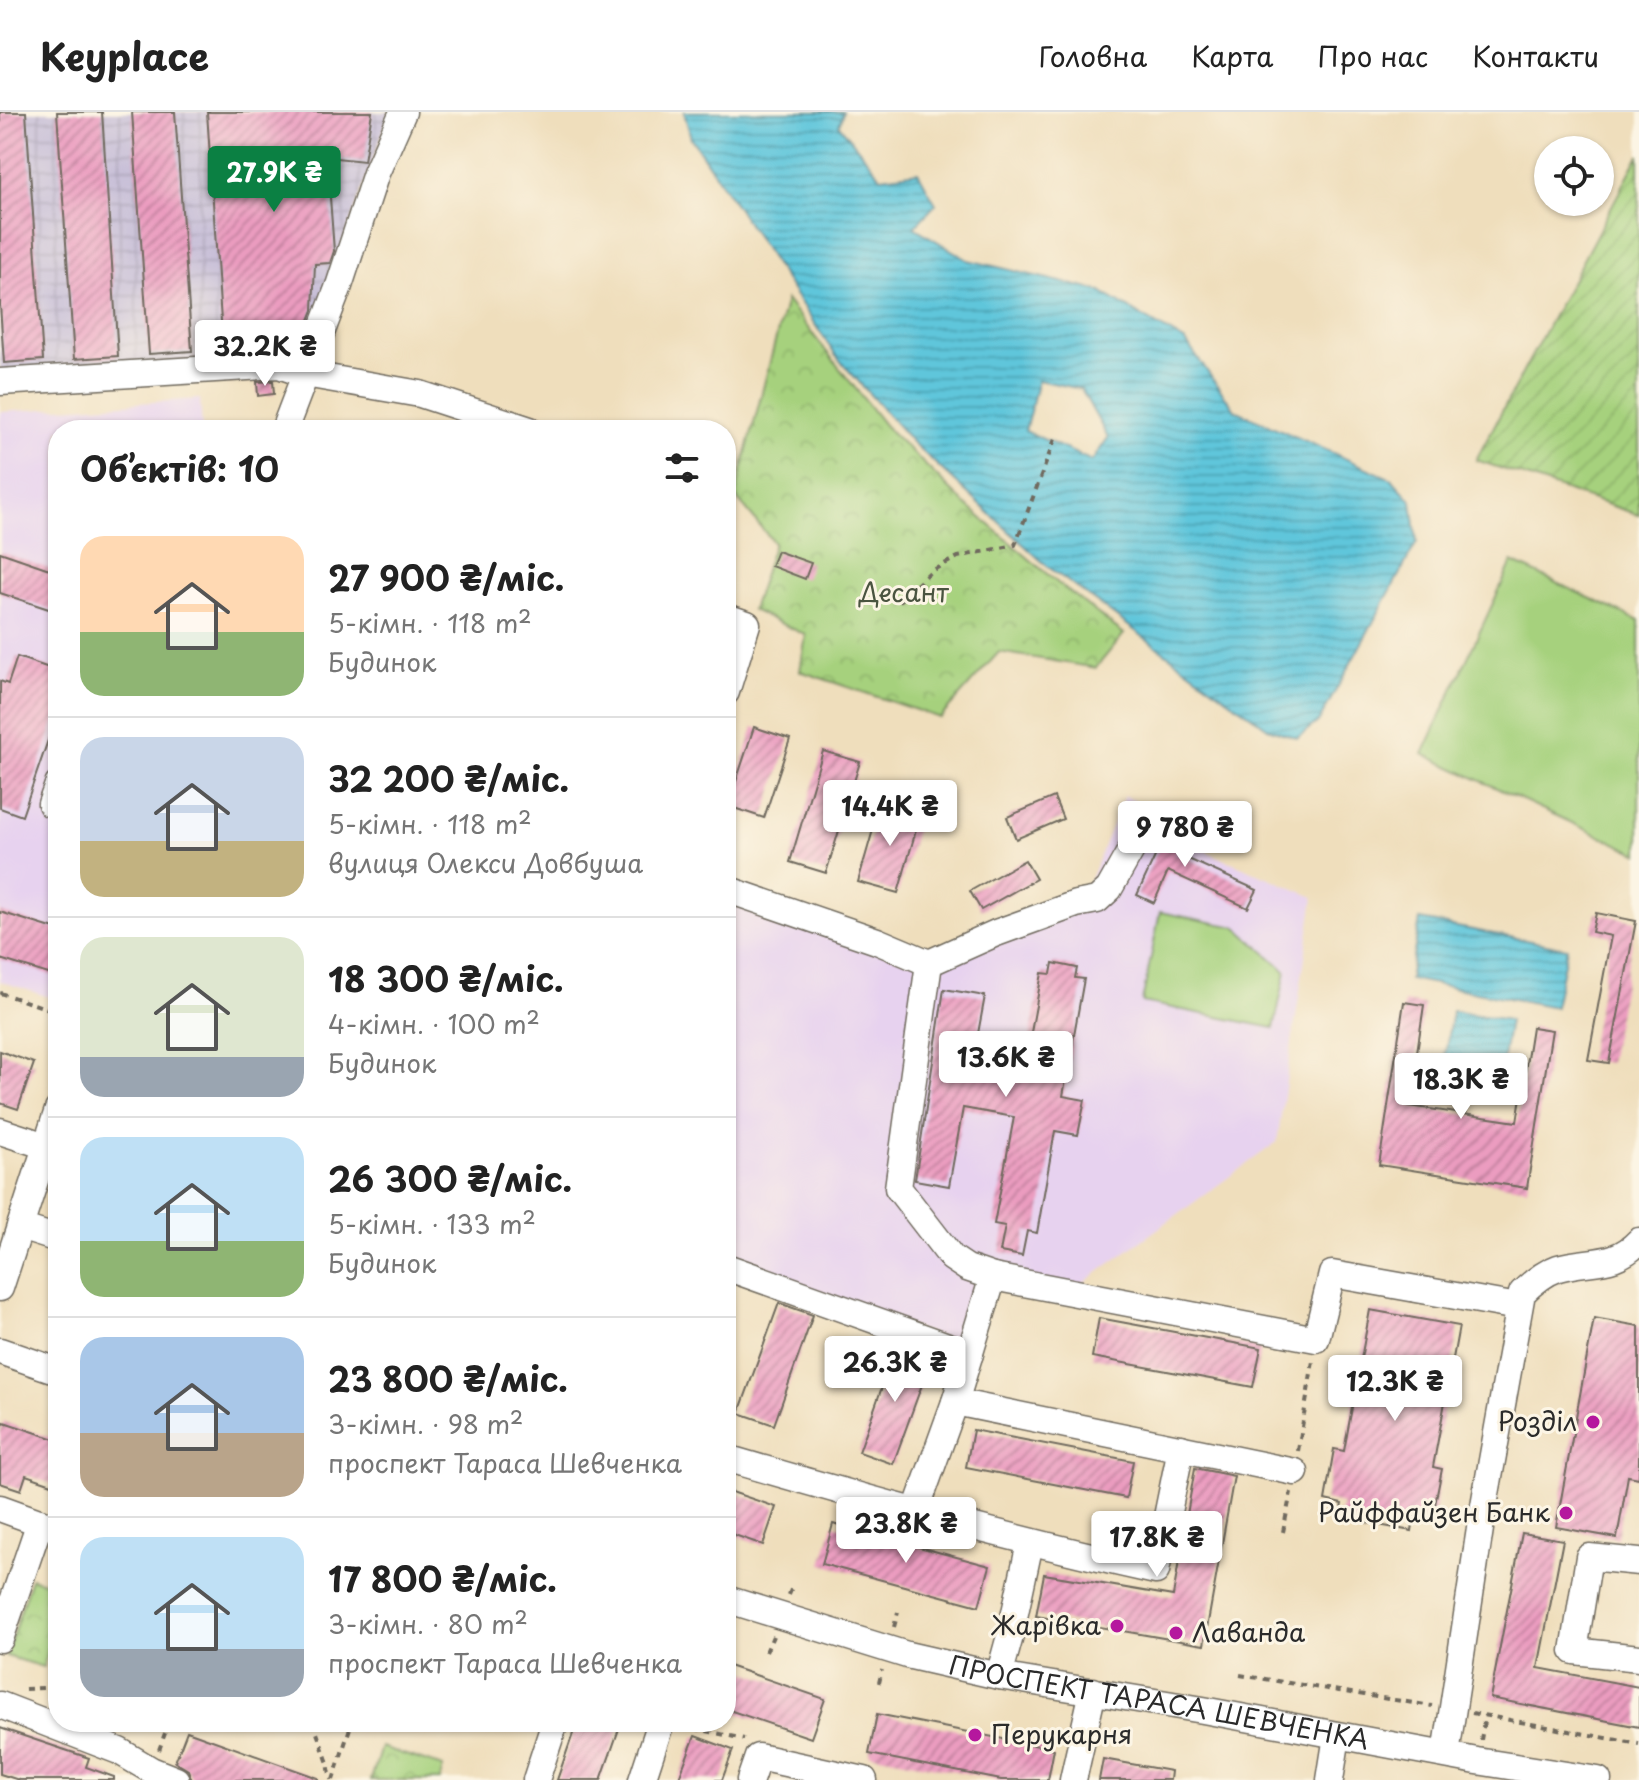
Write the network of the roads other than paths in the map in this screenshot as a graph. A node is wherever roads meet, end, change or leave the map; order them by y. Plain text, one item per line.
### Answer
1 (403, 112) edge
2 (305, 374) junction
3 (0, 382) edge
4 (288, 420) edge
5 (499, 420) edge
6 (736, 620) edge
7 (736, 660) edge
8 (1131, 850) dead end
9 (736, 892) edge
10 (929, 963) junction
11 (0, 1131) edge
12 (48, 1140) edge
13 (46, 1146) junction
14 (12, 1237) edge
15 (48, 1239) edge
16 (1635, 1252) edge
17 (736, 1271) edge
18 (993, 1277) junction
19 (0, 1288) edge
20 (1518, 1307) junction
21 (0, 1351) edge
22 (970, 1354) junction
23 (48, 1368) edge
24 (955, 1402) junction
25 (1181, 1448) junction
26 (736, 1461) edge
27 (1295, 1472) road end
28 (0, 1508) edge
29 (1503, 1509) dead end
30 (915, 1513) junction
31 (48, 1525) edge
32 (48, 1527) edge
33 (1030, 1543) junction
34 (1478, 1545) junction
35 (1639, 1562) edge
36 (736, 1602) edge
37 (0, 1639) edge
38 (1639, 1658) edge
39 (999, 1676) junction
40 (1093, 1691) junction
41 (0, 1705) edge
42 (48, 1724) edge
43 (70, 1732) edge
44 (552, 1732) edge
45 (666, 1732) edge
46 (1337, 1736) junction
47 (1446, 1754) junction
48 (754, 1769) edge
49 (176, 1780) edge
50 (536, 1780) edge
51 (642, 1780) edge
52 (864, 1780) edge
53 (1073, 1780) edge
54 (1330, 1780) edge
55 (1598, 1780) edge

1 - 2 street
2 - 3 street
2 - 4 street
2 - 5 street
6 - 7 street
8 - 10 street
9 - 10 street
10 - 18 street
11 - 13 street
12 - 13 street
13 - 14 street
14 - 15 street
14 - 19 street
16 - 20 street
17 - 22 street
18 - 20 street
18 - 22 street
20 - 34 street
21 - 23 street
22 - 24 street
24 - 25 street
24 - 30 street
25 - 27 street
25 - 33 street
26 - 30 street
28 - 31 street
29 - 34 street
30 - 33 street
32 - 37 street
33 - 39 street
34 - 47 street
35 - 38 street
36 - 39 street, ПРОСПЕКТ ТАРАСА ШЕВЧЕНКА
39 - 40 street, ПРОСПЕКТ ТАРАСА ШЕВЧЕНКА
40 - 46 street, ПРОСПЕКТ ТАРАСА ШЕВЧЕНКА
40 - 53 street
41 - 42 street
43 - 49 street
44 - 50 street
45 - 51 street
46 - 47 street, ПРОСПЕКТ ТАРАСА ШЕВЧЕНКА
46 - 54 street
47 - 55 street, ПРОСПЕКТ ТАРАСА ШЕВЧЕНКА
48 - 52 street

